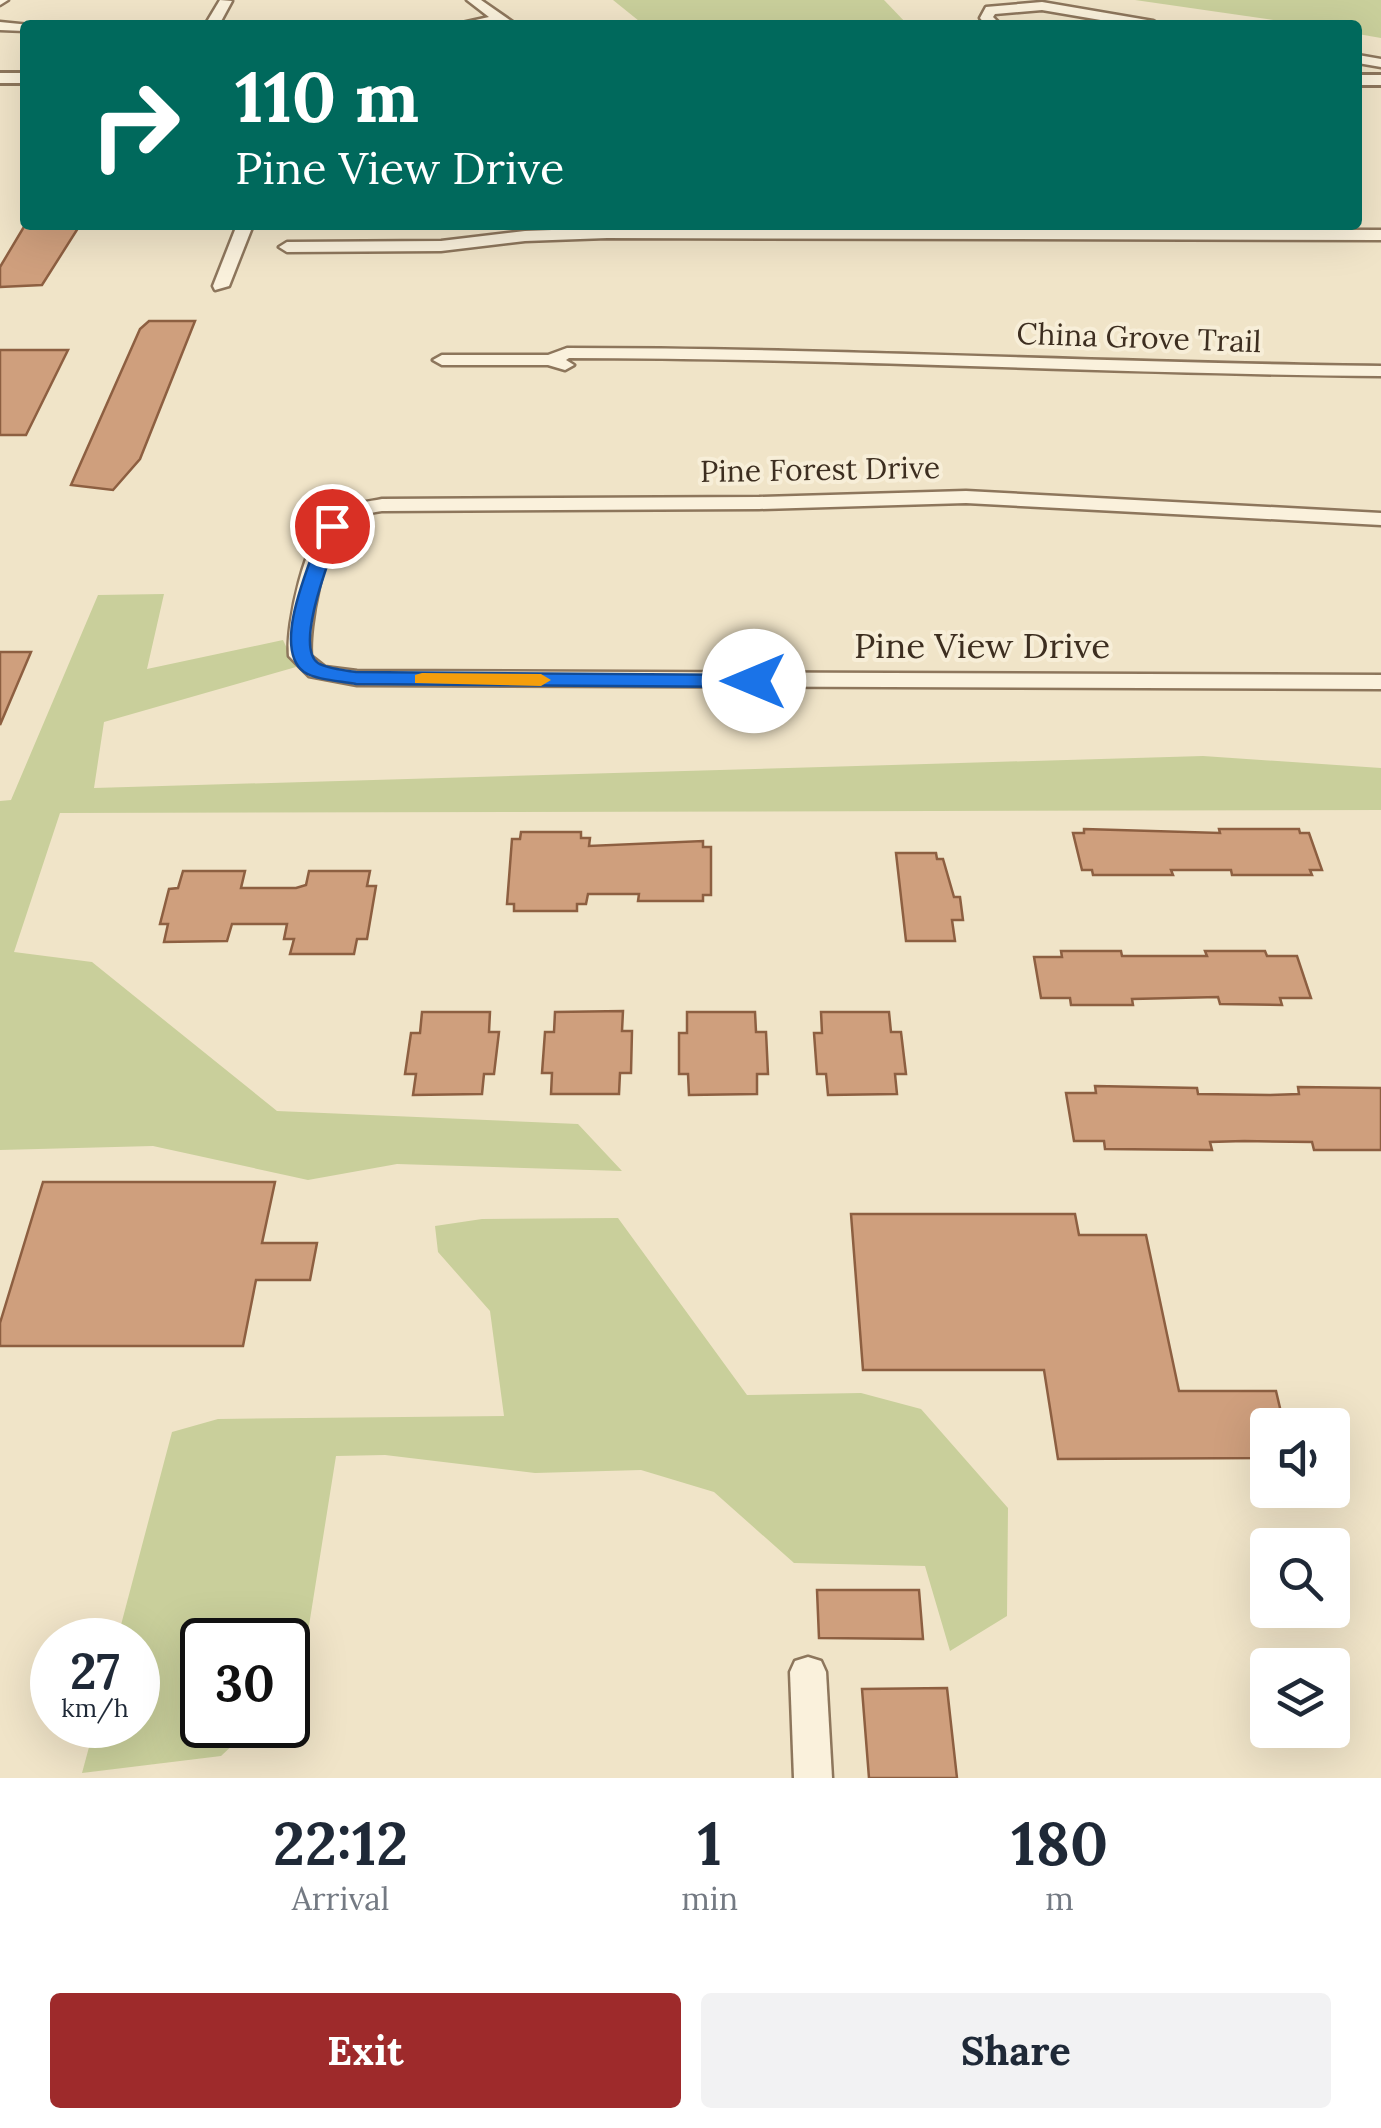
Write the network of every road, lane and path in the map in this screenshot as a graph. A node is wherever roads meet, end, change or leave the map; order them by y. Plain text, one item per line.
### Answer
1 (474, 0) edge
2 (503, 20) edge
3 (988, 20) edge
4 (1120, 20) edge
5 (243, 230) edge
6 (1381, 235) edge
7 (287, 247) dead end
8 (220, 286) dead end
9 (442, 360) dead end
10 (1381, 372) edge
11 (1381, 519) edge
12 (311, 588) joint
13 (1381, 682) edge
14 (808, 1672) dead end
15 (813, 1778) edge

1 - 2 street
3 - 4 street
5 - 8 street
6 - 7 street
9 - 10 street, China Grove Trail
11 - 12 street, Pine Forest Drive
12 - 13 street, Pine View Drive
14 - 15 street

